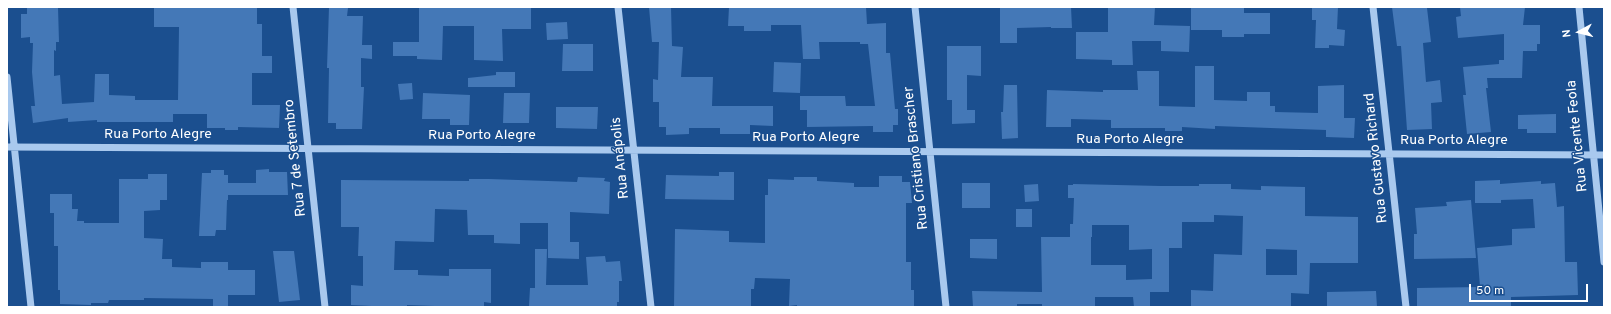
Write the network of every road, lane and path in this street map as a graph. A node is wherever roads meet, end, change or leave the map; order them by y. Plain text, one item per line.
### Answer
1 (293, 7) edge
2 (618, 7) edge
3 (915, 7) edge
4 (1373, 7) edge
5 (1579, 7) edge
6 (7, 77) edge
7 (11, 147) edge
8 (308, 148) junction
9 (634, 150) junction
10 (930, 151) junction
11 (1389, 154) junction
12 (1593, 155) junction
13 (1604, 155) edge
14 (1604, 262) edge
15 (31, 307) edge
16 (325, 307) edge
17 (650, 307) edge
18 (946, 307) edge
19 (1406, 307) edge

1 - 8 street, Rua 7 de Setembro
2 - 9 street, Rua Anápolis
3 - 10 street, Rua Cristiano Brascher
4 - 11 street, Rua Gustavo Richard
5 - 12 street, Rua Vicente Feola
6 - 7 street
7 - 8 street, Rua Porto Alegre
7 - 15 street
8 - 9 street, Rua Porto Alegre
8 - 16 street, Rua 7 de Setembro
9 - 10 street, Rua Porto Alegre
9 - 17 street, Rua Anápolis
10 - 11 street, Rua Porto Alegre
10 - 18 street, Rua Cristiano Brascher
11 - 12 street, Rua Porto Alegre
11 - 19 street, Rua Gustavo Richard
12 - 13 street, Rua Porto Alegre
12 - 14 street, Rua Vicente Feola

